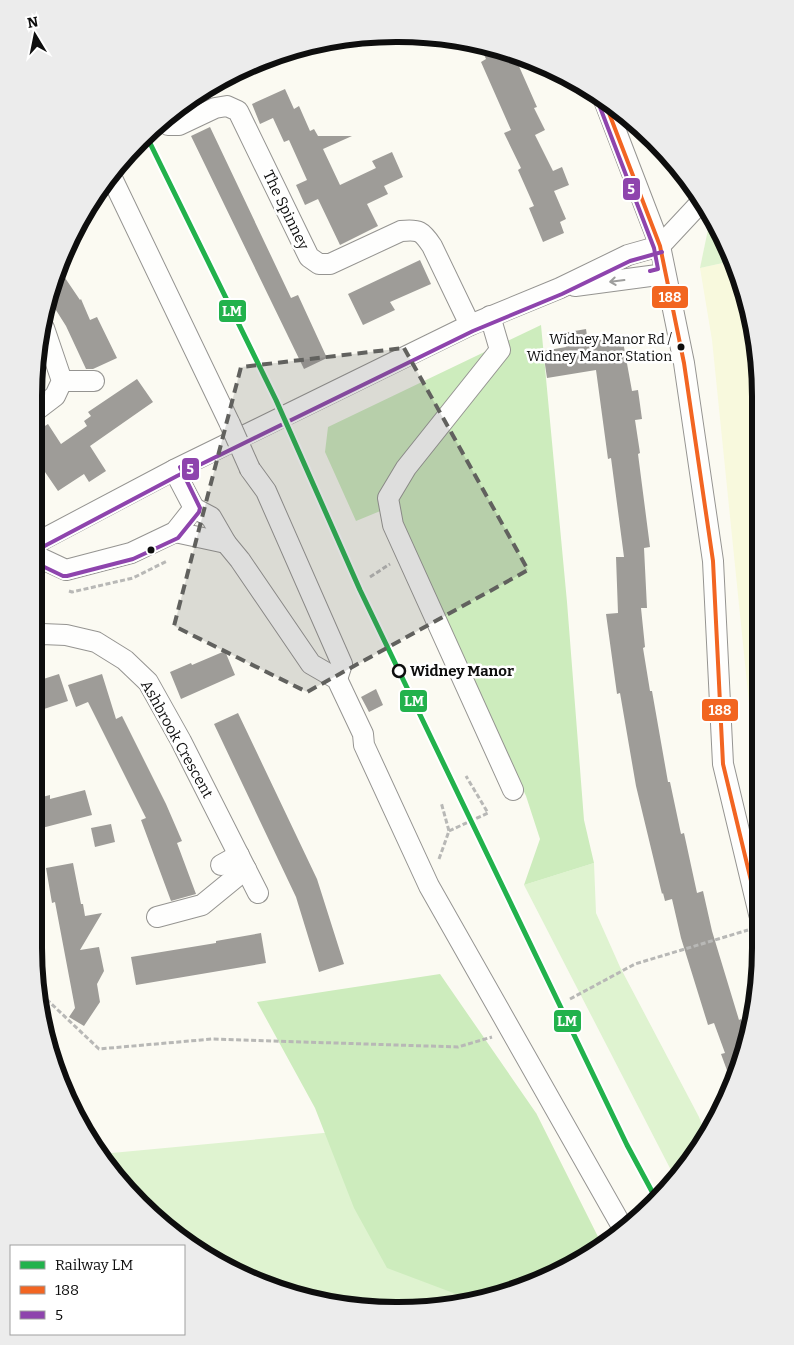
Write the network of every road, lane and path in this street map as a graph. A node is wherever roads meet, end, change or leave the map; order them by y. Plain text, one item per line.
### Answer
1 (609, 113) edge
2 (169, 125) edge
3 (114, 183) edge
4 (696, 207) edge
5 (649, 217) junction
6 (660, 246) junction
7 (628, 255) junction
8 (665, 274) junction
9 (560, 288) junction
10 (490, 316) junction
11 (470, 325) junction
12 (48, 339) edge
13 (62, 381) junction
14 (94, 381) dead end
15 (42, 406) edge
16 (174, 470) junction
17 (194, 508) junction
18 (175, 532) junction
19 (42, 540) edge
20 (226, 543) junction
21 (42, 559) edge
22 (42, 634) edge
23 (337, 679) junction
24 (466, 776) dead end
25 (513, 790) dead end
26 (441, 802) dead end
27 (243, 862) junction
28 (221, 865) dead end
29 (258, 893) dead end
30 (752, 907) edge
31 (157, 917) dead end
32 (752, 923) edge
33 (47, 999) edge
34 (570, 999) dead end
35 (494, 1036) dead end
36 (620, 1223) edge

1 - 5 street
2 - 11 street, The Spinney
3 - 23 street, bridge
4 - 6 street
5 - 6 street
5 - 7 street
6 - 7 street
6 - 8 street
7 - 9 street
8 -> 9 street
8 - 30 street
9 - 10 street
10 - 11 street
10 - 25 street
11 - 16 street
12 - 13 street
13 - 14 street
13 - 15 street
16 - 17 street
16 - 19 street
17 - 18 street
17 - 20 street
18 - 20 street
18 - 21 street
20 - 23 street
22 - 27 street, Ashbrook Crescent
23 - 36 street
24 - 26 path
27 - 28 street
27 - 29 street, Ashbrook Crescent
27 - 31 street
32 - 34 path
33 - 35 path

